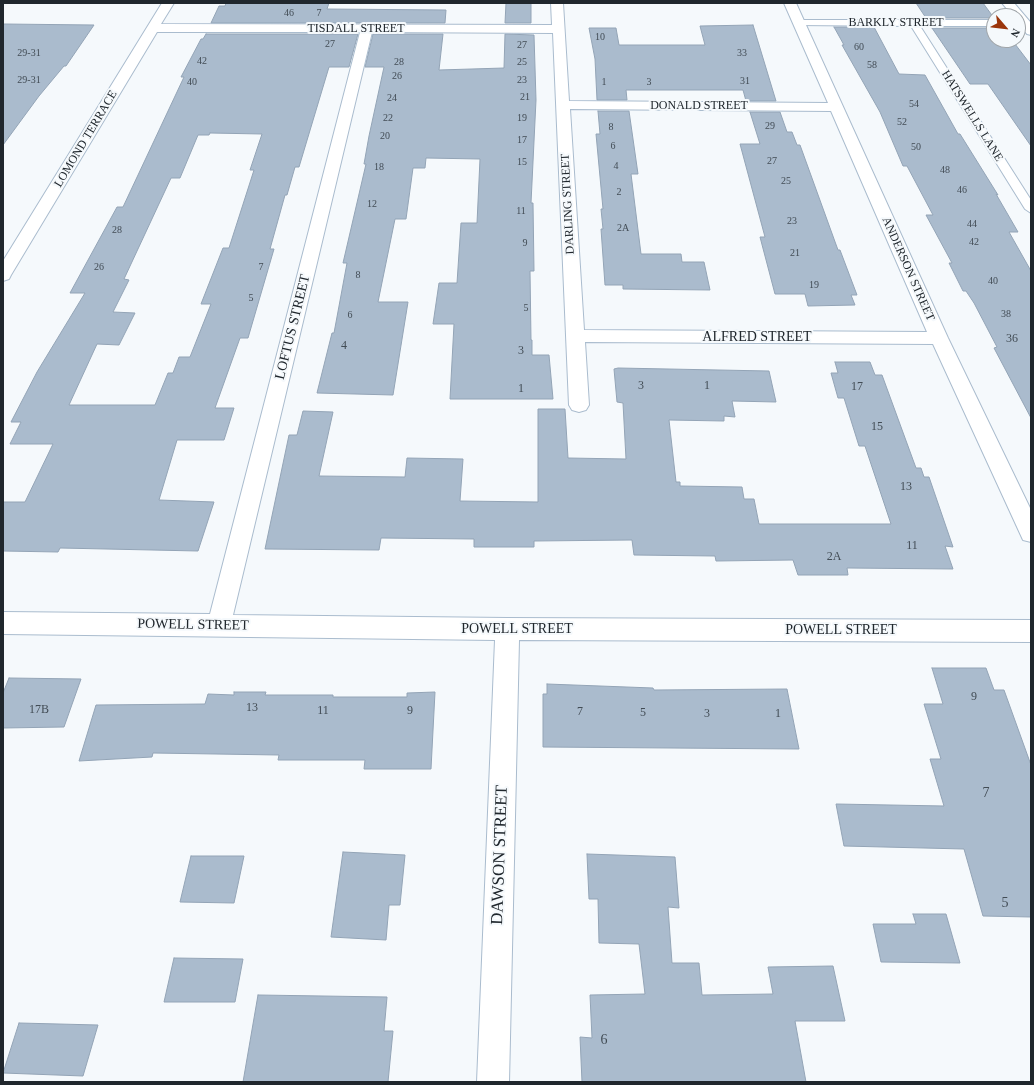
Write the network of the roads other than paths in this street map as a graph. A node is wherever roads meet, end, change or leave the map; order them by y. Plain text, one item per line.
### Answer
1 (168, 3) edge
2 (557, 3) edge
3 (790, 3) edge
4 (1008, 3) edge
5 (799, 23) junction
6 (914, 23) junction
7 (986, 23) edge
8 (1027, 27) edge
9 (153, 28) junction
10 (367, 29) junction
11 (558, 29) junction
12 (562, 105) junction
13 (836, 107) junction
14 (1031, 209) edge
15 (3, 275) edge
16 (576, 336) junction
17 (939, 338) junction
18 (579, 405) dead end
19 (1031, 533) edge
20 (3, 623) edge
21 (219, 626) junction
22 (507, 629) junction
23 (1031, 631) edge
24 (493, 1082) edge

1 - 9 street, LOMOND TERRACE
2 - 11 street, DARLING STREET
3 - 5 street, ANDERSON STREET
4 - 8 street
5 - 6 lane, BARKLY STREET
5 - 13 street, ANDERSON STREET
6 - 7 lane, BARKLY STREET
6 - 14 lane, HATSWELLS LANE
9 - 10 street, TISDALL STREET
9 - 15 street, LOMOND TERRACE
10 - 11 street, TISDALL STREET
10 - 21 street, LOFTUS STREET
11 - 12 street, DARLING STREET
12 - 13 street, DONALD STREET
12 - 16 street, DARLING STREET
13 - 17 street, ANDERSON STREET
16 - 17 street, ALFRED STREET
16 - 18 street, DARLING STREET
17 - 19 street, ANDERSON STREET
20 - 21 street, POWELL STREET
21 - 22 street, POWELL STREET
22 - 23 street, POWELL STREET
22 - 24 street, DAWSON STREET

